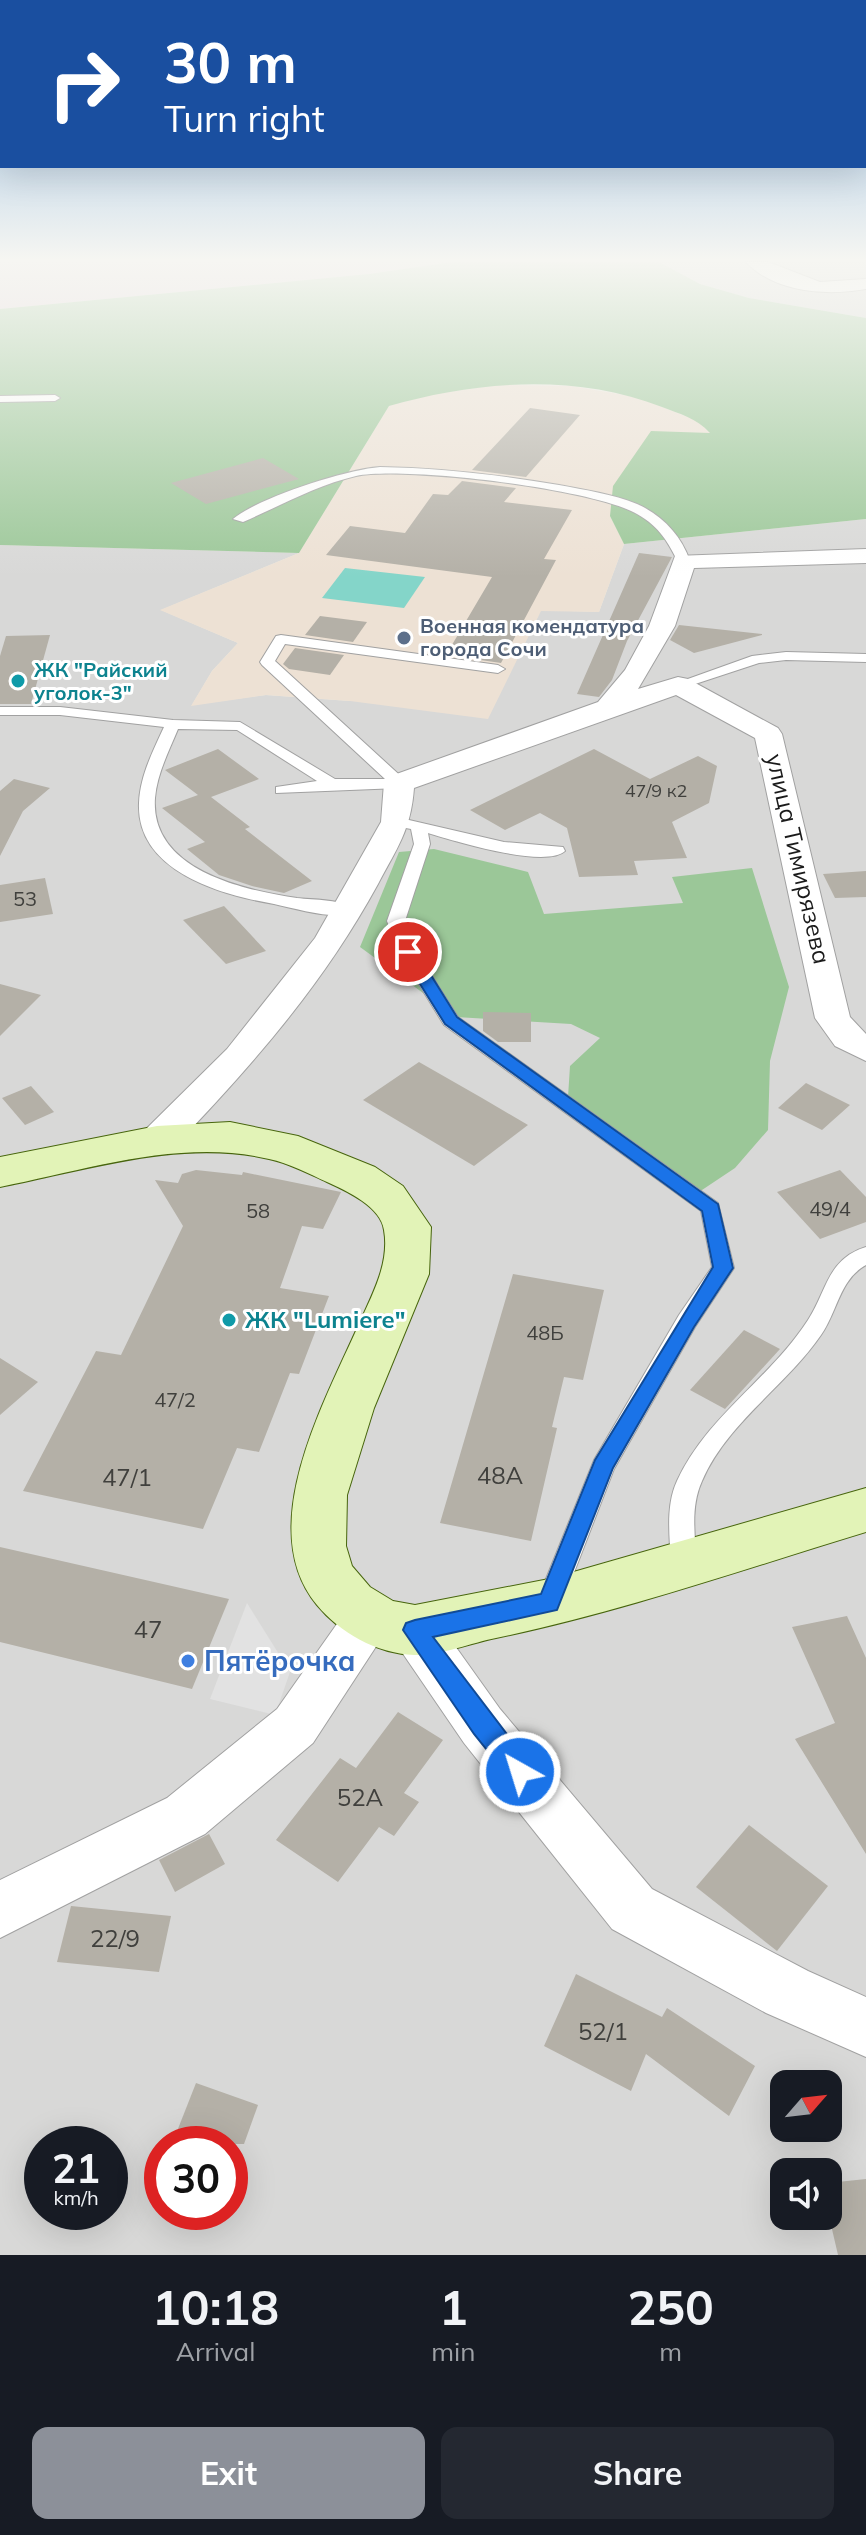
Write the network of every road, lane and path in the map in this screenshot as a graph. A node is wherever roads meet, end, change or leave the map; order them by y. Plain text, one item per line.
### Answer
1 (55, 398) dead end
2 (0, 399) edge
3 (239, 519) dead end
4 (866, 556) edge
5 (684, 561) junction
6 (866, 658) edge
7 (498, 669) dead end
8 (678, 685) junction
9 (608, 708) junction
10 (0, 711) edge
11 (173, 724) junction
12 (399, 783) junction
13 (332, 784) junction
14 (282, 790) dead end
15 (407, 823) junction
16 (557, 851) dead end
17 (347, 910) junction
18 (866, 1050) edge
19 (157, 1141) junction
20 (0, 1172) edge
21 (866, 1255) edge
22 (866, 1510) edge
23 (684, 1565) junction
24 (549, 1603) junction
25 (392, 1625) junction
26 (0, 1910) edge
27 (866, 2027) edge

1 - 2 lane
3 - 5 lane
4 - 5 street
5 - 9 street
6 - 8 lane
7 - 12 lane
8 - 9 street
8 - 18 street, улица Тимирязева
9 - 12 street
10 - 11 lane
11 - 13 lane
11 - 17 lane
12 - 13 lane
12 - 15 street
13 - 14 lane
15 - 16 lane
15 - 17 street
15 - 24 lane
17 - 19 street
19 - 20 street
19 - 25 street
21 - 23 lane
22 - 23 street
23 - 24 street
24 - 25 street
25 - 26 street
25 - 27 street

